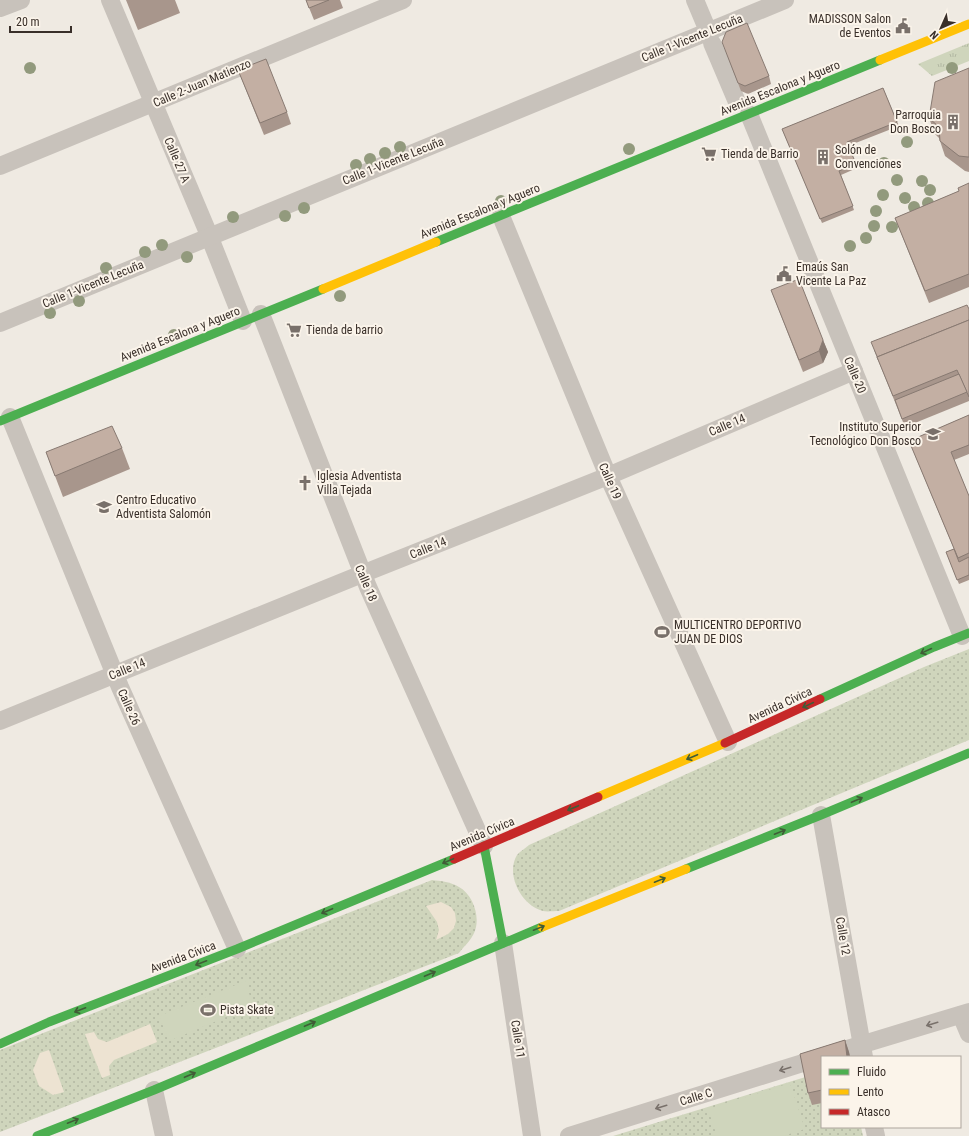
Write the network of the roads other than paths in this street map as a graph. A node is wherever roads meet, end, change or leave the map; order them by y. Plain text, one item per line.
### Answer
1 (21, 0) edge
2 (110, 0) edge
3 (403, 0) edge
4 (695, 0) edge
5 (785, 0) edge
6 (0, 8) edge
7 (969, 24) edge
8 (710, 37) junction
9 (153, 103) junction
10 (743, 108) junction
11 (0, 166) edge
12 (501, 216) junction
13 (209, 237) junction
14 (261, 314) junction
15 (243, 321) junction
16 (0, 323) edge
17 (854, 371) junction
18 (5, 419) edge
19 (608, 476) junction
20 (362, 574) junction
21 (966, 634) edge
22 (115, 674) junction
23 (0, 722) edge
24 (728, 742) junction
25 (969, 753) edge
26 (821, 815) junction
27 (484, 846) junction
28 (503, 943) junction
29 (237, 948) junction
30 (965, 1014) edge
31 (969, 1034) edge
32 (0, 1044) edge
33 (863, 1051) edge
34 (829, 1056) edge
35 (821, 1057) edge
36 (154, 1090) junction
37 (37, 1136) edge
38 (164, 1136) edge
39 (532, 1136) edge
40 (569, 1136) edge

1 - 6 street
2 - 9 street, Calle 27 A
3 - 9 street, Calle 2-Juan Matienzo
4 - 8 street, Calle 20
5 - 8 street, Calle 1-Vicente Lecuña
7 - 10 main road, Avenida Escalona y Aguero
8 - 10 street, Calle 20
8 - 13 street, Calle 1-Vicente Lecuña
9 - 11 street, Calle 2-Juan Matienzo
9 - 13 street, Calle 27 A
10 - 12 main road, Avenida Escalona y Aguero
10 - 17 street, Calle 20
12 - 14 main road, Avenida Escalona y Aguero
12 - 19 street, Calle 19
13 - 15 street, Calle 27 A
13 - 16 street, Calle 1-Vicente Lecuña
14 - 15 main road, Avenida Escalona y Aguero
14 - 20 street, Calle 18
15 - 18 main road, Avenida Escalona y Aguero
17 - 19 street, Calle 14
17 - 21 street, Calle 20
18 - 22 street, Calle 26
19 - 20 street, Calle 14
19 - 24 street, Calle 19
20 - 22 street, Calle 14
20 - 27 street, Calle 18
21 -> 24 main road, Avenida Cívica
22 - 23 street, Calle 14
22 - 29 street, Calle 26
24 -> 27 main road, Avenida Cívica
26 -> 25 main road
28 -> 26 main road
26 - 33 street, Calle 12
27 - 28 main road
27 -> 29 main road, Avenida Cívica
36 -> 28 main road
28 - 39 street, Calle 11
29 -> 32 main road, Avenida Cívica
30 - 31 street
30 -> 33 street, Calle C
33 - 34 street, Calle C
35 -> 40 street, Calle C
37 -> 36 main road
36 - 38 street

